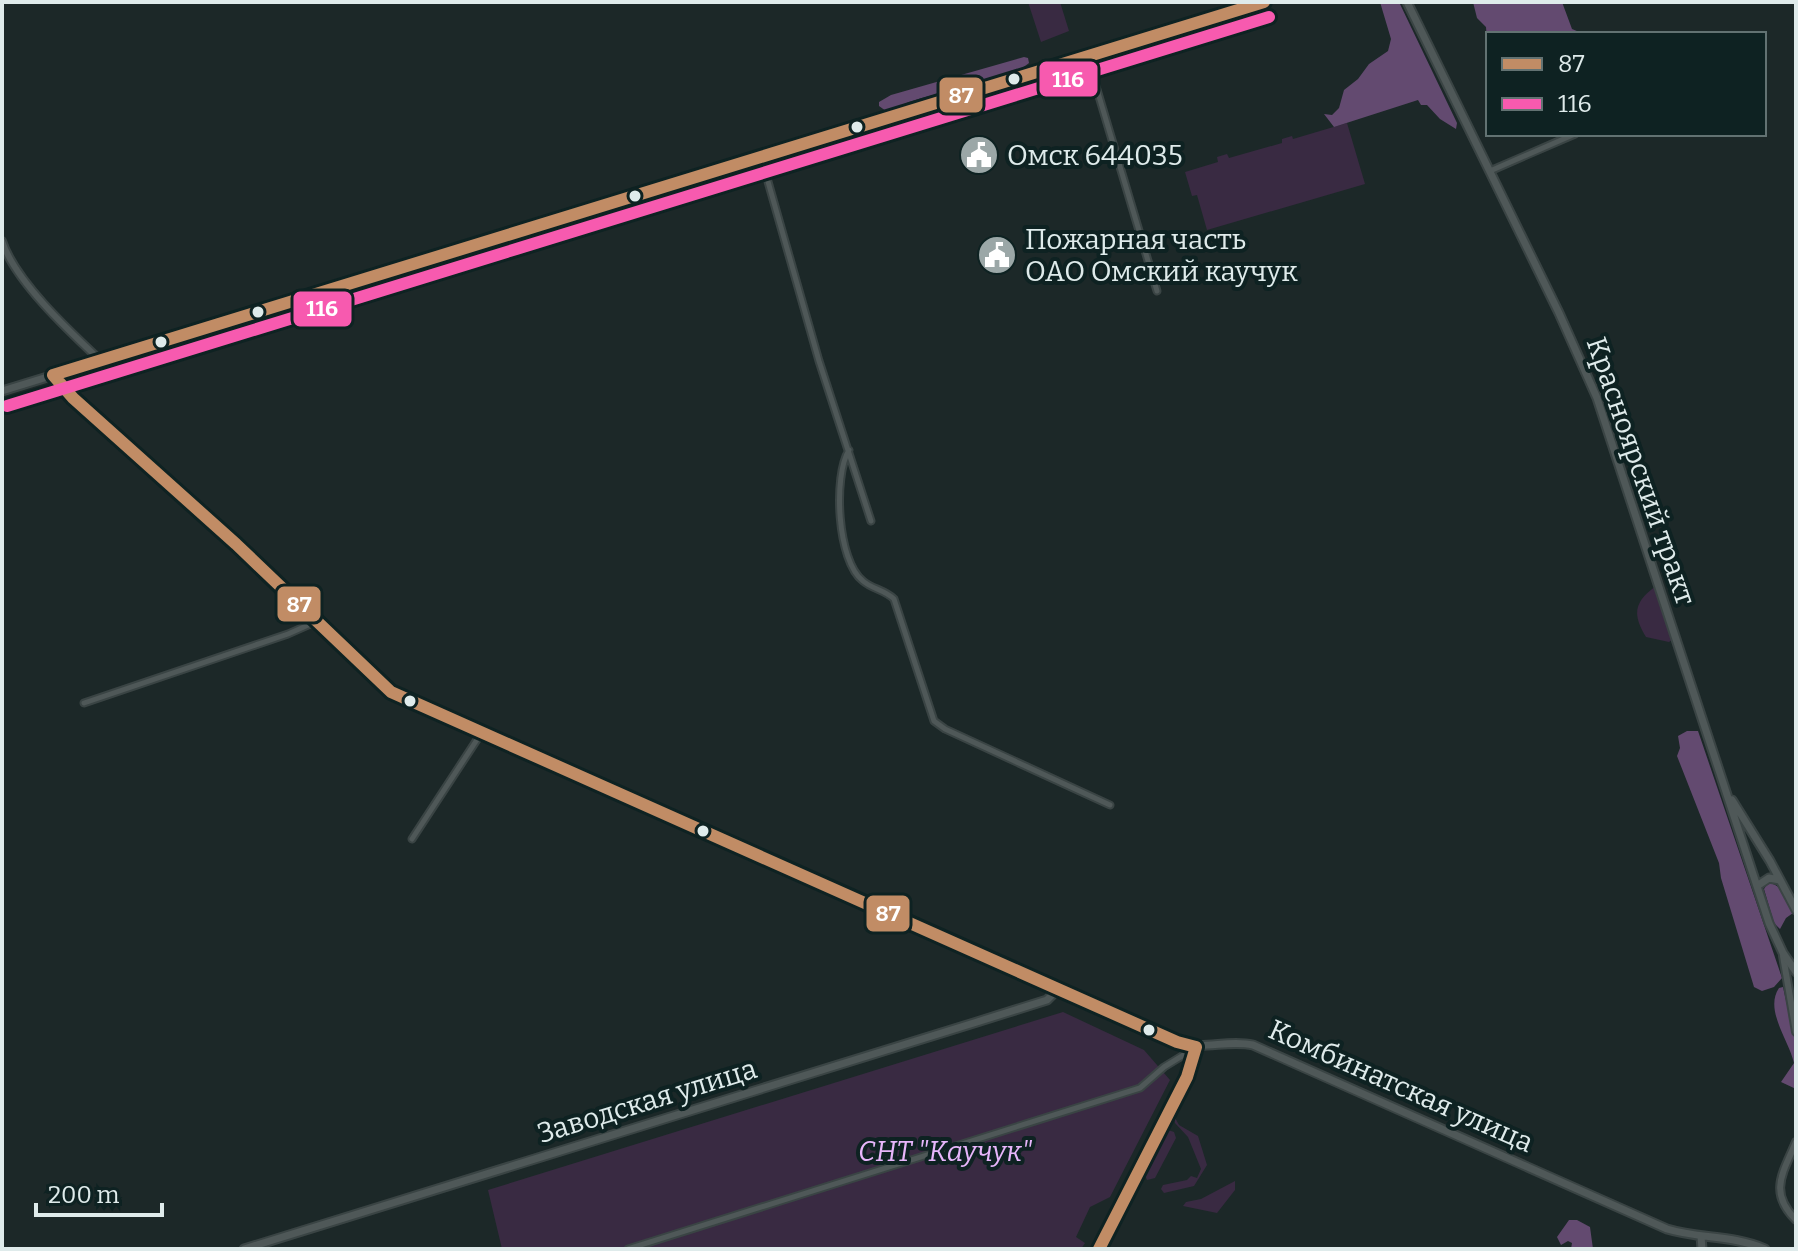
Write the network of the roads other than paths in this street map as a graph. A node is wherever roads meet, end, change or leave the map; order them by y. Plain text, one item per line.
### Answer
1 (1264, 2) edge
2 (1407, 2) edge
3 (1087, 56) junction
4 (1570, 136) edge
5 (761, 157) junction
6 (1490, 171) junction
7 (2, 241) edge
8 (1157, 291) dead end
9 (100, 360) junction
10 (53, 375) junction
11 (2, 391) edge
12 (849, 450) junction
13 (871, 521) dead end
14 (316, 621) junction
15 (84, 703) dead end
16 (482, 732) junction
17 (1727, 792) junction
18 (1110, 805) dead end
19 (412, 839) dead end
20 (1780, 880) junction
21 (1757, 886) junction
22 (1796, 910) edge
23 (1783, 953) junction
24 (1796, 972) edge
25 (1058, 989) junction
26 (1796, 1032) edge
27 (1196, 1047) junction
28 (1796, 1142) edge
29 (1796, 1220) edge
30 (1701, 1236) junction
31 (244, 1249) edge
32 (628, 1249) edge
33 (1099, 1249) edge
34 (1702, 1249) edge
35 (1765, 1249) edge

1 - 3 main road
2 - 6 main road, Красноярский тракт
3 - 5 main road
3 - 8 street
4 - 6 street
5 - 9 main road
5 - 12 street
6 - 17 main road, Красноярский тракт
7 - 9 street
9 - 10 main road
10 - 11 main road
10 - 14 main road, Комбинатская улица
12 - 13 street
12 - 18 street
14 - 15 street
14 - 16 main road, Комбинатская улица
16 - 19 street
16 - 25 main road, Комбинатская улица
17 - 20 main road
17 - 21 main road
20 - 21 main road
20 - 22 main road
21 - 23 main road
23 - 24 main road
23 - 26 street
25 - 27 main road, Комбинатская улица
25 - 31 main road, Заводская улица
27 - 30 main road, Комбинатская улица
27 - 32 street
27 - 33 main road
28 - 29 street
30 - 34 main road
30 - 35 main road, Комбинатская улица

